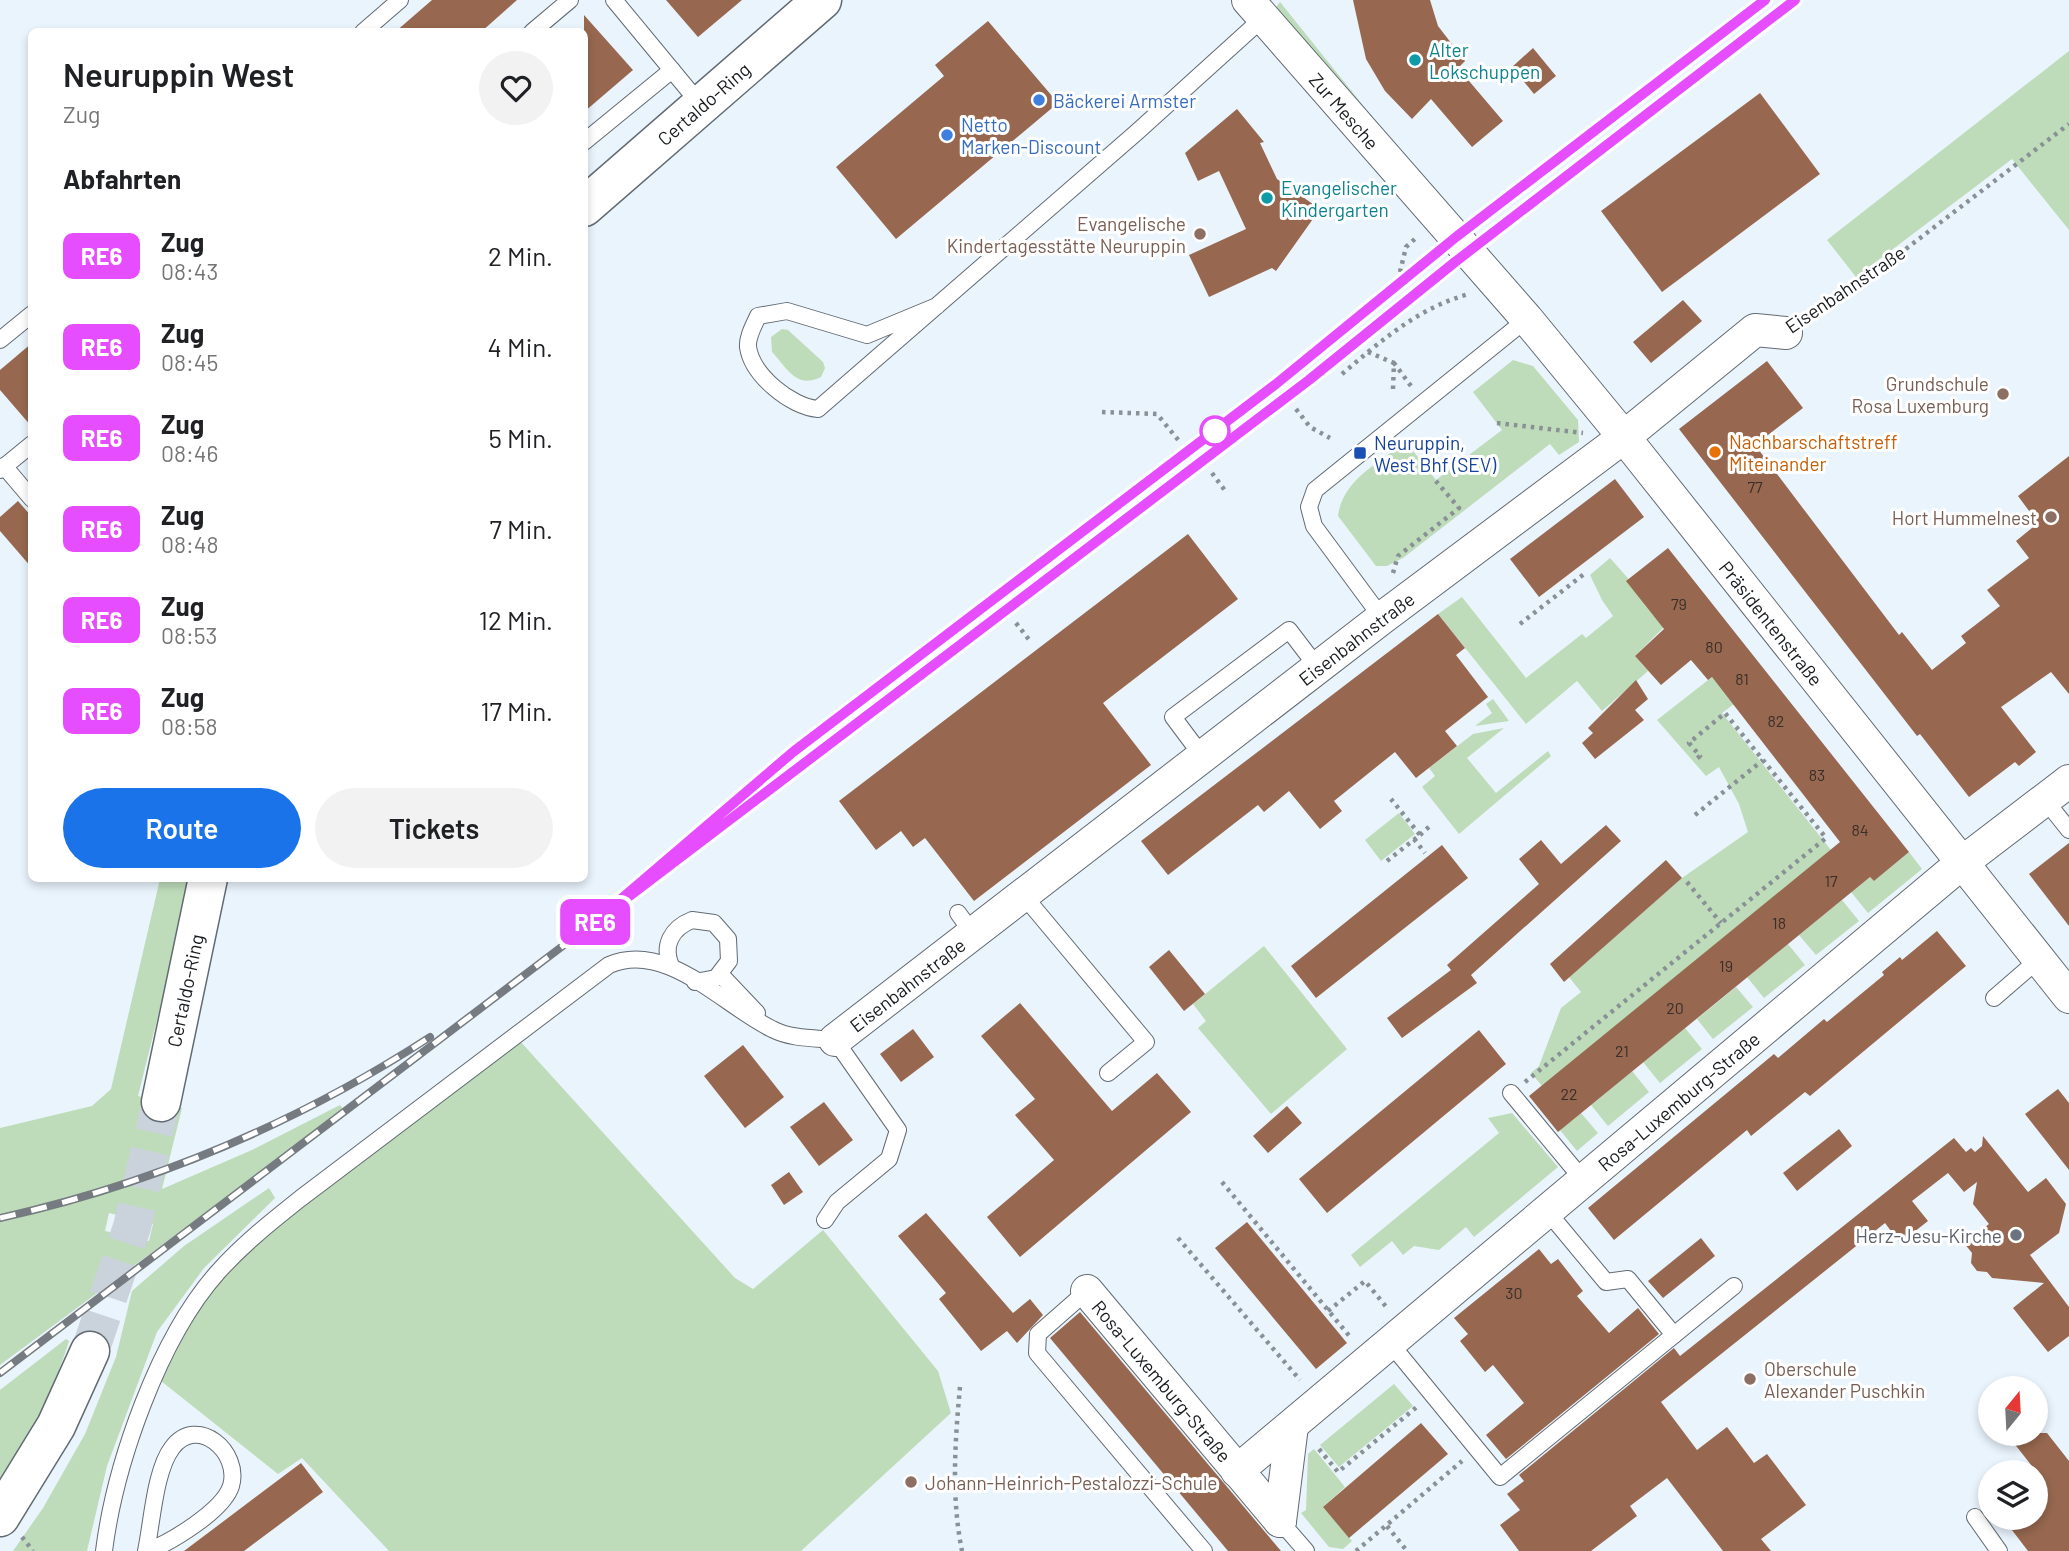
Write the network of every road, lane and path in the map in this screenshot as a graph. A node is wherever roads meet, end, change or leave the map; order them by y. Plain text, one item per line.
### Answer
1 (400, 0) edge
2 (570, 0) edge
3 (614, 0) edge
4 (822, 0) edge
5 (1255, 6) edge
6 (368, 28) edge
7 (536, 28) edge
8 (672, 70) junction
9 (700, 104) junction
10 (2069, 124) edge
11 (588, 139) edge
12 (588, 203) edge
13 (1420, 234) dead end
14 (1468, 252) joint
15 (1400, 272) dead end
16 (1478, 291) dead end
17 (937, 306) junction
18 (28, 317) edge
19 (1527, 319) junction
20 (1786, 333) joint
21 (0, 340) edge
22 (1368, 352) junction
23 (1394, 363) dead end
24 (1342, 374) dead end
25 (1296, 409) dead end
26 (1102, 412) dead end
27 (1497, 423) dead end
28 (1624, 437) junction
29 (1330, 438) dead end
30 (1179, 441) dead end
31 (28, 447) edge
32 (2, 468) edge
33 (1212, 473) dead end
34 (1436, 481) dead end
35 (1226, 492) dead end
36 (28, 495) edge
37 (1584, 574) dead end
38 (1382, 618) junction
39 (1016, 623) dead end
40 (1520, 624) dead end
41 (1030, 641) dead end
42 (1318, 668) junction
43 (1203, 757) junction
44 (1763, 760) junction
45 (1694, 761) dead end
46 (2069, 781) edge
47 (1391, 799) dead end
48 (2045, 800) junction
49 (1695, 815) dead end
50 (1431, 825) dead end
51 (2069, 830) edge
52 (1420, 835) junction
53 (1414, 839) junction
54 (1425, 853) dead end
55 (1387, 861) dead end
56 (1964, 862) junction
57 (1687, 881) dead end
58 (207, 882) edge
59 (1024, 897) junction
60 (1721, 923) junction
61 (2039, 959) junction
62 (671, 966) junction
63 (720, 974) junction
64 (695, 982) junction
65 (1994, 998) dead end
66 (2069, 998) edge
67 (774, 1030) junction
68 (835, 1040) junction
69 (1108, 1073) dead end
70 (1511, 1093) joint
71 (161, 1102) tunnel mouth
72 (1584, 1181) junction
73 (1222, 1182) dead end
74 (1547, 1212) junction
75 (825, 1220) dead end
76 (1178, 1238) dead end
77 (1734, 1286) dead end
78 (1087, 1292) joint
79 (1328, 1311) junction
80 (1674, 1335) junction
81 (1388, 1345) junction
82 (90, 1351) tunnel mouth
83 (960, 1387) dead end
84 (1433, 1395) junction
85 (1302, 1417) junction
86 (1477, 1449) junction
87 (1237, 1471) junction
88 (1975, 1517) dead end
89 (1280, 1521) junction
90 (10, 1525) edge
91 (1387, 1525) junction
92 (33, 1551) edge
93 (104, 1551) edge
94 (147, 1551) edge
95 (962, 1551) edge
96 (1204, 1551) edge
97 (1306, 1551) edge
98 (1356, 1551) edge
99 (1407, 1551) edge
100 (1999, 1551) edge

1 - 6 lane
2 - 7 lane
3 - 8 lane
4 - 9 main road, Certaldo-Ring
5 - 14 street, Zur Mesche
5 - 17 lane
8 - 9 lane
8 - 11 lane
9 - 12 main road, Certaldo-Ring
10 - 20 path, Eisenbahnstraße
13 - 15 path
14 - 19 street, Präsidentenstraße
16 - 22 path
17 - 17 lane
18 - 21 lane
19 - 28 street, Präsidentenstraße
19 - 38 lane
20 - 28 street, Eisenbahnstraße
22 - 23 path
22 - 24 path
25 - 29 path
26 - 30 path
27 - 28 path
28 - 38 street, Eisenbahnstraße
28 - 56 street, Präsidentenstraße
31 - 32 lane
32 - 36 lane
33 - 35 path
34 - 38 path
37 - 40 path
38 - 42 street, Eisenbahnstraße
39 - 41 path
42 - 43 street, Eisenbahnstraße
42 - 43 lane
43 - 59 street, Eisenbahnstraße
44 - 45 path
44 - 49 path
44 - 60 path
46 - 48 street, Rosa-Luxemburg-Straße
47 - 52 path
48 - 51 lane
48 - 56 street, Rosa-Luxemburg-Straße
50 - 52 path
52 - 53 path
53 - 54 path
53 - 55 path
56 - 61 street, Präsidentenstraße
56 - 72 street, Rosa-Luxemburg-Straße
57 - 60 path
58 - 71 main road, Certaldo-Ring
59 - 68 street, Eisenbahnstraße
59 - 69 lane
60 - 70 path
61 - 65 lane
61 - 66 street, Präsidentenstraße
62 - 63 lane
62 - 64 lane
62 - 93 lane
63 - 64 lane
63 - 67 lane
64 - 67 lane
67 - 68 lane
68 - 75 lane, Eisenbahnstraße
70 - 72 lane
72 - 74 street, Rosa-Luxemburg-Straße
73 - 79 path
74 - 80 lane
74 - 81 street, Rosa-Luxemburg-Straße
76 - 85 path
77 - 80 lane
78 - 87 street, Rosa-Luxemburg-Straße
78 - 96 lane
79 - 81 path
79 - 81 path
80 - 86 lane
81 - 84 lane
81 - 85 street, Rosa-Luxemburg-Straße
82 - 90 main road
83 - 95 path
84 - 85 path
84 - 86 lane
85 - 87 street, Rosa-Luxemburg-Straße
85 - 89 street
86 - 91 path
87 - 89 street, Rosa-Luxemburg-Straße
88 - 100 lane
89 - 97 lane
90 - 92 path
91 - 98 path
91 - 99 path
94 - 94 lane

